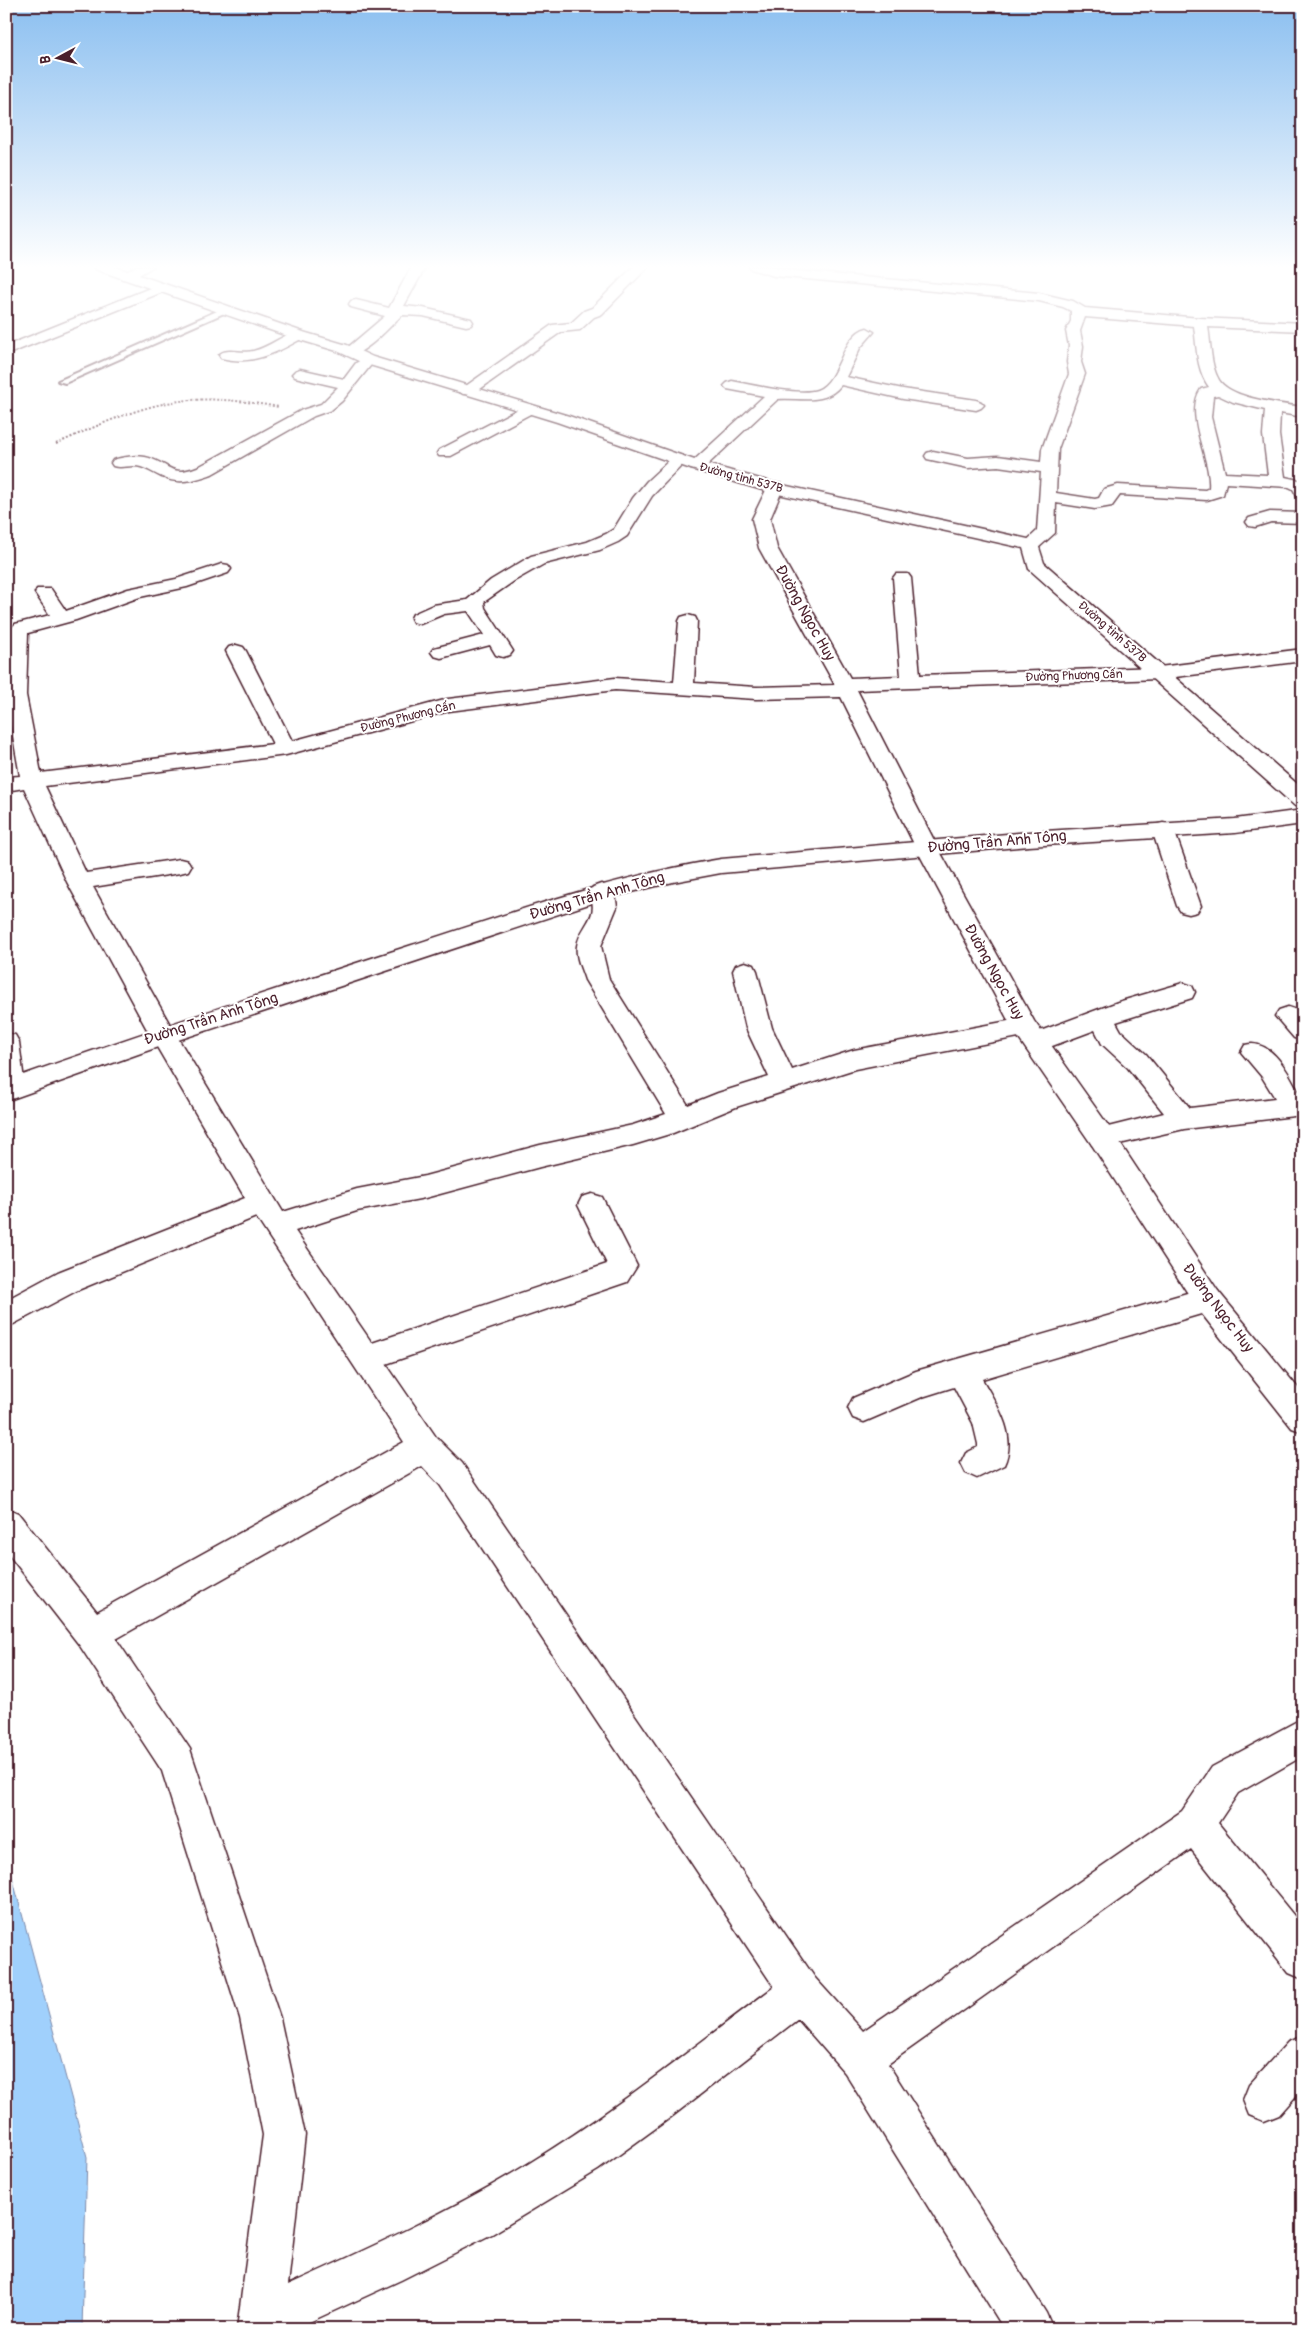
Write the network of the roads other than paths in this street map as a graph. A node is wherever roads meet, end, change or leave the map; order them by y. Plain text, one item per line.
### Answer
1 (76, 375) edge
2 (304, 375) edge
3 (354, 375) edge
4 (416, 375) edge
5 (491, 375) edge
6 (840, 375) edge
7 (1077, 375) edge
8 (1209, 375) edge
9 (837, 380) junction
10 (62, 381) dead end
11 (346, 384) junction
12 (732, 386) dead end
13 (1220, 390) junction
14 (468, 391) junction
15 (1284, 391) dead end
16 (780, 394) junction
17 (976, 405) dead end
18 (1277, 407) junction
19 (528, 409) junction
20 (1303, 412) edge
21 (446, 453) dead end
22 (933, 456) dead end
23 (679, 460) junction
24 (119, 463) dead end
25 (697, 466) junction
26 (1048, 468) junction
27 (1217, 477) junction
28 (1277, 481) junction
29 (775, 488) junction
30 (1303, 492) edge
31 (1049, 497) junction
32 (1303, 518) edge
33 (1255, 522) dead end
34 (1031, 545) junction
35 (222, 570) dead end
36 (902, 578) dead end
37 (44, 593) dead end
38 (475, 604) junction
39 (62, 618) junction
40 (420, 618) dead end
41 (688, 621) dead end
42 (236, 651) dead end
43 (441, 652) dead end
44 (1303, 655) edge
45 (1159, 673) junction
46 (911, 682) junction
47 (684, 688) junction
48 (846, 688) junction
49 (286, 750) junction
50 (19, 783) edge
51 (1303, 800) edge
52 (1303, 817) edge
53 (1163, 830) junction
54 (927, 848) junction
55 (180, 866) dead end
56 (79, 882) junction
57 (601, 892) junction
58 (1189, 906) dead end
59 (745, 971) dead end
60 (1183, 992) dead end
61 (1102, 1019) junction
62 (163, 1035) junction
63 (1030, 1035) junction
64 (6, 1042) edge
65 (1254, 1052) dead end
66 (784, 1081) junction
67 (9, 1089) edge
68 (1298, 1106) edge
69 (682, 1118) junction
70 (1184, 1119) junction
71 (1102, 1138) junction
72 (592, 1205) dead end
73 (268, 1214) junction
74 (1208, 1300) junction
75 (6, 1315) edge
76 (366, 1358) junction
77 (962, 1372) junction
78 (864, 1408) dead end
79 (1303, 1418) edge
80 (425, 1448) junction
81 (977, 1463) dead end
82 (6, 1524) edge
83 (92, 1634) junction
84 (1303, 1736) edge
85 (1195, 1824) junction
86 (1303, 1959) edge
87 (801, 1992) junction
88 (1303, 2057) edge
89 (860, 2058) junction
90 (1264, 2100) dead end
91 (261, 2324) edge
92 (1030, 2329) edge

1 - 10 lane
2 - 11 street
3 - 11 street
4 - 14 street, Đường tỉnh 537B
5 - 14 street
6 - 9 street
7 - 26 street
8 - 13 street
9 - 16 street
9 - 17 street
11 - 24 street
12 - 16 street
13 - 18 street
13 - 27 street
14 - 19 street, Đường tỉnh 537B
15 - 18 street
16 - 25 street
18 - 20 street
18 - 28 street
19 - 21 street
19 - 23 street, Đường tỉnh 537B
22 - 26 street
23 - 25 street, Đường tỉnh 537B
23 - 38 street
25 - 29 street, Đường tỉnh 537B
26 - 31 street
27 - 28 street
27 - 31 street
28 - 30 street
29 - 34 street, Đường tỉnh 537B
29 - 48 street, Đường Ngọc Huy
31 - 34 street
32 - 33 street
34 - 45 street, Đường tỉnh 537B
35 - 39 street
36 - 46 street
37 - 39 street
38 - 40 street
38 - 43 street
39 - 50 street
41 - 47 street
42 - 49 street
44 - 45 street, Đường Phương Cấn
45 - 46 street, Đường Phương Cấn
45 - 51 street, Đường tỉnh 537B
46 - 48 street, Đường Phương Cấn
47 - 48 street, Đường Phương Cấn
47 - 49 street, Đường Phương Cấn
48 - 54 street, Đường Ngọc Huy
49 - 50 street, Đường Phương Cấn
50 - 56 street
52 - 53 street, Đường Trần Anh Tông
53 - 54 street, Đường Trần Anh Tông
53 - 58 street
54 - 57 street, Đường Trần Anh Tông
54 - 63 street, Đường Ngọc Huy
55 - 56 street
56 - 62 street
57 - 62 street, Đường Trần Anh Tông
57 - 69 street
59 - 66 street
60 - 61 street
61 - 63 street
61 - 70 street
62 - 67 street, Đường Trần Anh Tông
62 - 73 street
63 - 66 street
63 - 71 street, Đường Ngọc Huy
64 - 67 street
65 - 68 street
66 - 69 street
68 - 70 street
69 - 73 street
70 - 71 street
71 - 74 street, Đường Ngọc Huy
72 - 76 street
73 - 75 street
73 - 76 street
74 - 77 street
74 - 79 street, Đường Ngọc Huy
76 - 80 street
77 - 78 street
77 - 81 street
80 - 83 street
80 - 87 street
82 - 83 street
83 - 91 street
84 - 85 street
85 - 86 street
85 - 89 street
87 - 89 street
87 - 91 street
88 - 90 street
89 - 92 street

